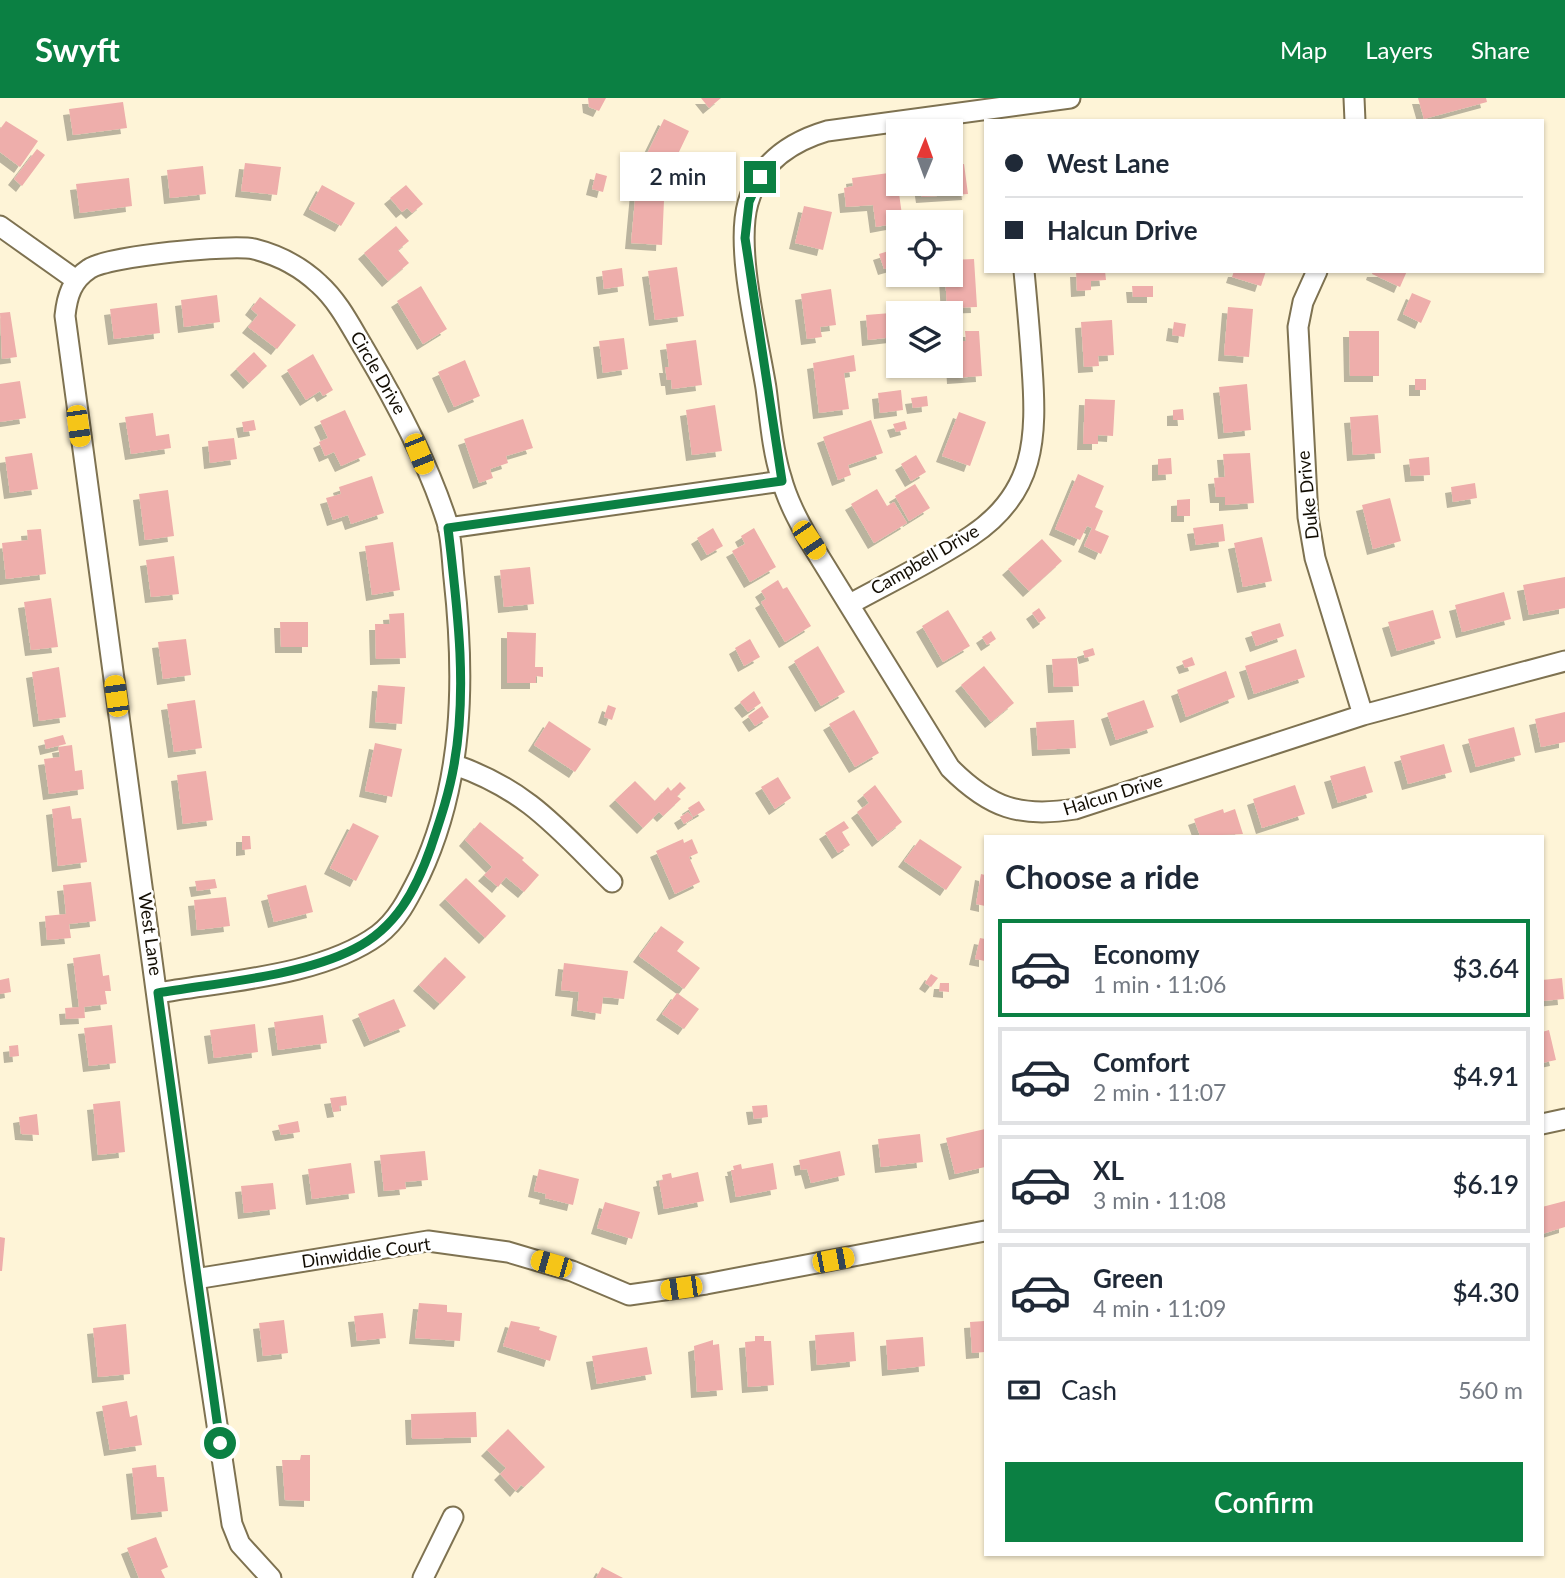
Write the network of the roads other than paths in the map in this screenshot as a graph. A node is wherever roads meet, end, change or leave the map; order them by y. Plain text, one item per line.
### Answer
1 (1070, 98) edge
2 (1354, 98) edge
3 (1005, 109) edge
4 (1355, 119) edge
5 (0, 226) edge
6 (1024, 273) edge
7 (1316, 273) edge
8 (76, 280) junction
9 (782, 481) junction
10 (448, 528) junction
11 (849, 604) junction
12 (1565, 661) edge
13 (1363, 715) junction
14 (454, 765) junction
15 (612, 882) dead end
16 (158, 993) junction
17 (1565, 1119) edge
18 (1544, 1124) edge
19 (984, 1231) edge
20 (195, 1279) junction
21 (453, 1517) dead end
22 (271, 1578) edge
23 (423, 1578) edge

1 - 3 street, Halcun Drive
2 - 4 street
3 - 9 street, Halcun Drive
5 - 8 street
6 - 11 street, Campbell Drive
7 - 13 street, Duke Drive
8 - 10 street, Circle Drive
8 - 16 street, West Lane
9 - 10 street
9 - 11 street, Halcun Drive
10 - 14 street, Circle Drive
11 - 13 street, Halcun Drive
12 - 13 street, Halcun Drive
14 - 15 street
14 - 16 street, Circle Drive
16 - 20 street, West Lane
17 - 18 street
19 - 20 street, Dinwiddie Court
20 - 22 street, West Lane
21 - 23 street

